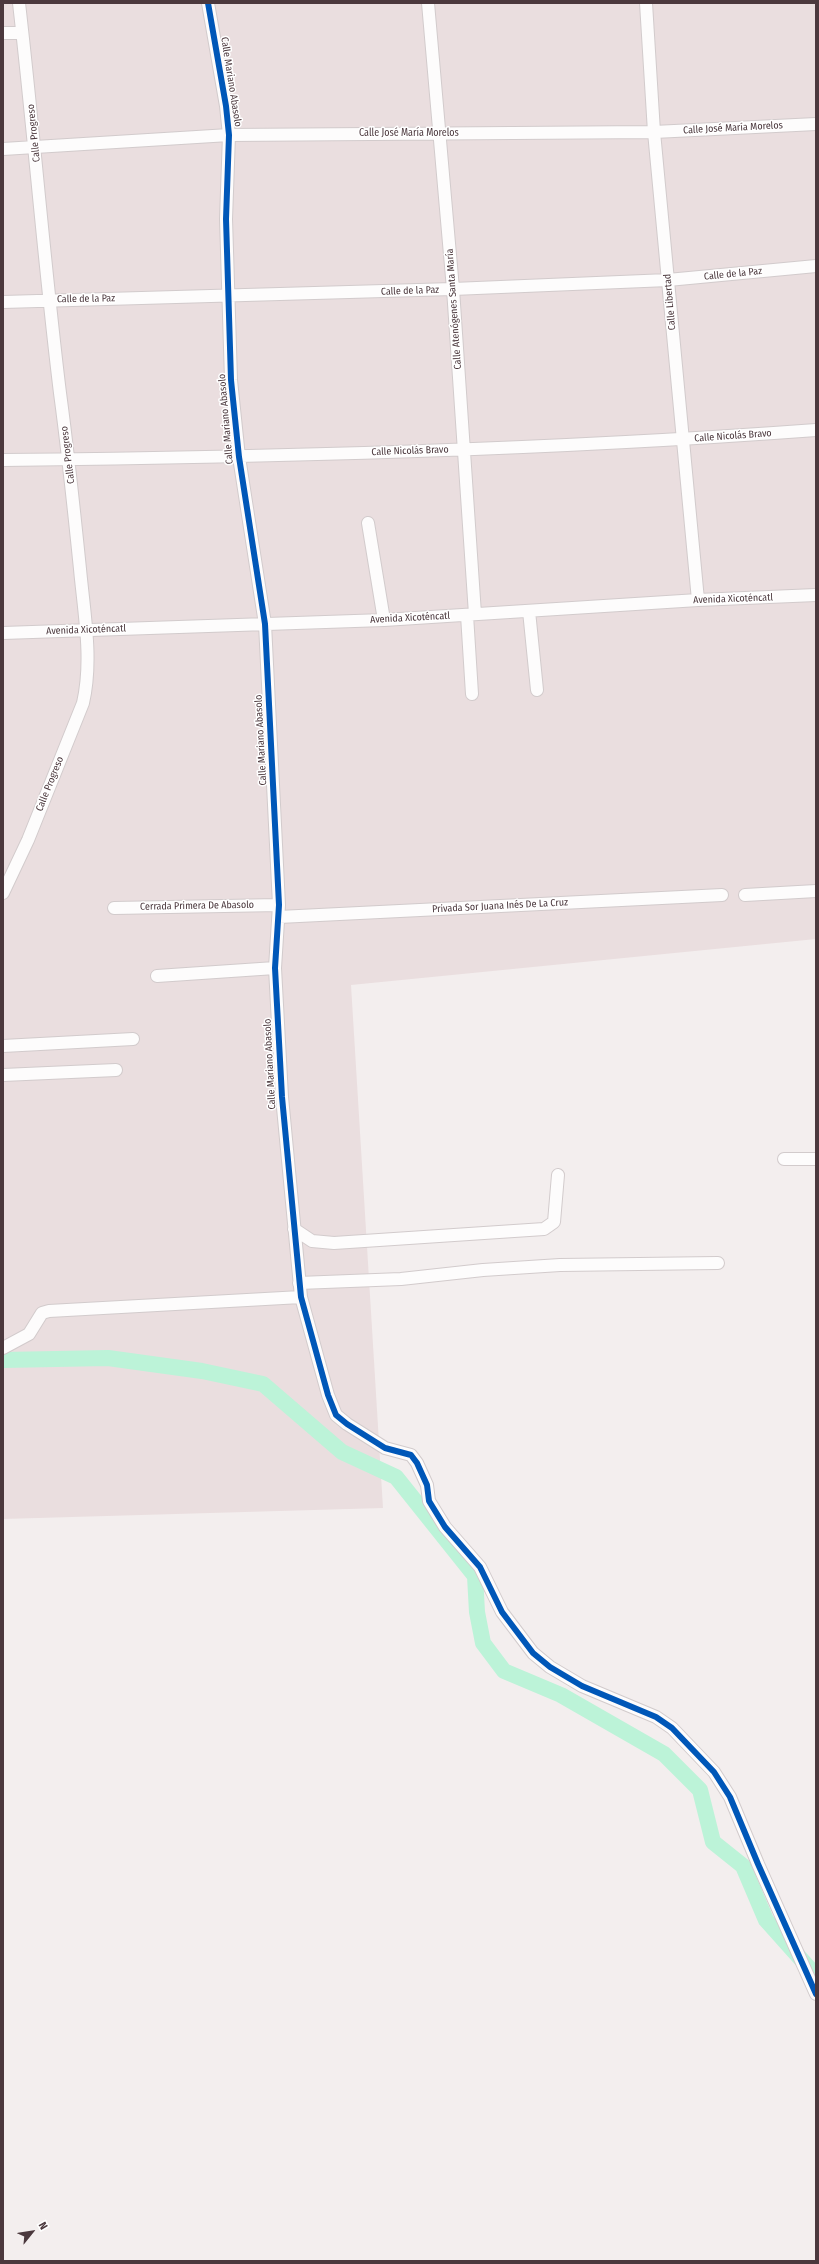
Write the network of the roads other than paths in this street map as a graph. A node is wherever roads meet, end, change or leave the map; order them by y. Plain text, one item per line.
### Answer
1 (19, 3) edge
2 (208, 3) edge
3 (428, 3) edge
4 (646, 3) edge
5 (3, 33) edge
6 (22, 33) junction
7 (816, 124) edge
8 (654, 132) junction
9 (439, 133) junction
10 (229, 135) junction
11 (36, 148) junction
12 (3, 149) edge
13 (816, 266) edge
14 (668, 280) junction
15 (453, 289) junction
16 (228, 296) junction
17 (49, 300) junction
18 (3, 302) edge
19 (816, 430) edge
20 (683, 440) junction
21 (464, 449) junction
22 (239, 457) junction
23 (3, 460) edge
24 (69, 460) junction
25 (368, 523) dead end
26 (816, 595) edge
27 (698, 600) junction
28 (528, 611) junction
29 (471, 615) junction
30 (384, 620) junction
31 (265, 624) junction
32 (86, 630) junction
33 (3, 633) edge
34 (537, 690) dead end
35 (472, 694) dead end
36 (816, 891) edge
37 (3, 893) edge
38 (722, 895) dead end
39 (745, 896) dead end
40 (114, 908) dead end
41 (279, 911) junction
42 (275, 968) junction
43 (157, 976) dead end
44 (133, 1039) dead end
45 (3, 1046) edge
46 (116, 1070) dead end
47 (3, 1076) edge
48 (784, 1159) dead end
49 (816, 1159) edge
50 (558, 1175) dead end
51 (294, 1229) junction
52 (718, 1263) dead end
53 (299, 1283) junction
54 (301, 1297) junction
55 (3, 1348) edge
56 (816, 1994) edge

1 - 6 street, Calle Progreso
2 - 10 street, Calle Mariano Abasolo
3 - 9 street, Calle Atenógenes Santa María
4 - 8 street, Calle Libertad
5 - 6 street
6 - 11 street, Calle Progreso
7 - 8 street, Calle José María Morelos
8 - 9 street, Calle José María Morelos
8 - 14 street, Calle Libertad
9 - 10 street, Calle José María Morelos
9 - 15 street, Calle Atenógenes Santa María
10 - 11 street, Calle José María Morelos
10 - 16 street, Calle Mariano Abasolo
11 - 12 street, Calle José María Morelos
11 - 17 street, Calle Progreso
13 - 14 street, Calle de la Paz
14 - 15 street, Calle de la Paz
14 - 20 street, Calle Libertad
15 - 16 street, Calle de la Paz
15 - 21 street, Calle Atenógenes Santa María
16 - 17 street, Calle de la Paz
16 - 22 street, Calle Mariano Abasolo
17 - 18 street, Calle de la Paz
17 - 24 street, Calle Progreso
19 - 20 street, Calle Nicolás Bravo
20 - 21 street, Calle Nicolás Bravo
20 - 27 street, Calle Libertad
21 - 22 street, Calle Nicolás Bravo
21 - 29 street, Calle Atenógenes Santa María
22 - 24 street, Calle Nicolás Bravo
22 - 31 street, Calle Mariano Abasolo
23 - 24 street, Calle Nicolás Bravo
24 - 32 street, Calle Progreso
25 - 30 street
26 - 27 street, Avenida Xicoténcatl
27 - 28 street, Avenida Xicoténcatl
28 - 29 street, Avenida Xicoténcatl
28 - 34 street
29 - 30 street, Avenida Xicoténcatl
29 - 35 street, Calle Atenógenes Santa María
30 - 31 street, Avenida Xicoténcatl
31 - 32 street, Avenida Xicoténcatl
31 - 41 street, Calle Mariano Abasolo
32 - 33 street, Avenida Xicoténcatl
32 - 37 street, Calle Progreso
36 - 39 street
38 - 41 street, Privada Sor Juana Inés De La Cruz
40 - 41 street, Cerrada Primera De Abasolo
41 - 42 street, Calle Mariano Abasolo
42 - 43 street
42 - 51 street, Calle Mariano Abasolo
44 - 45 street
46 - 47 street
48 - 49 street
50 - 51 street
51 - 53 street, Calle Mariano Abasolo
52 - 53 street
53 - 54 street, Calle Mariano Abasolo
54 - 55 street
54 - 56 street, Calle Mariano Abasolo

